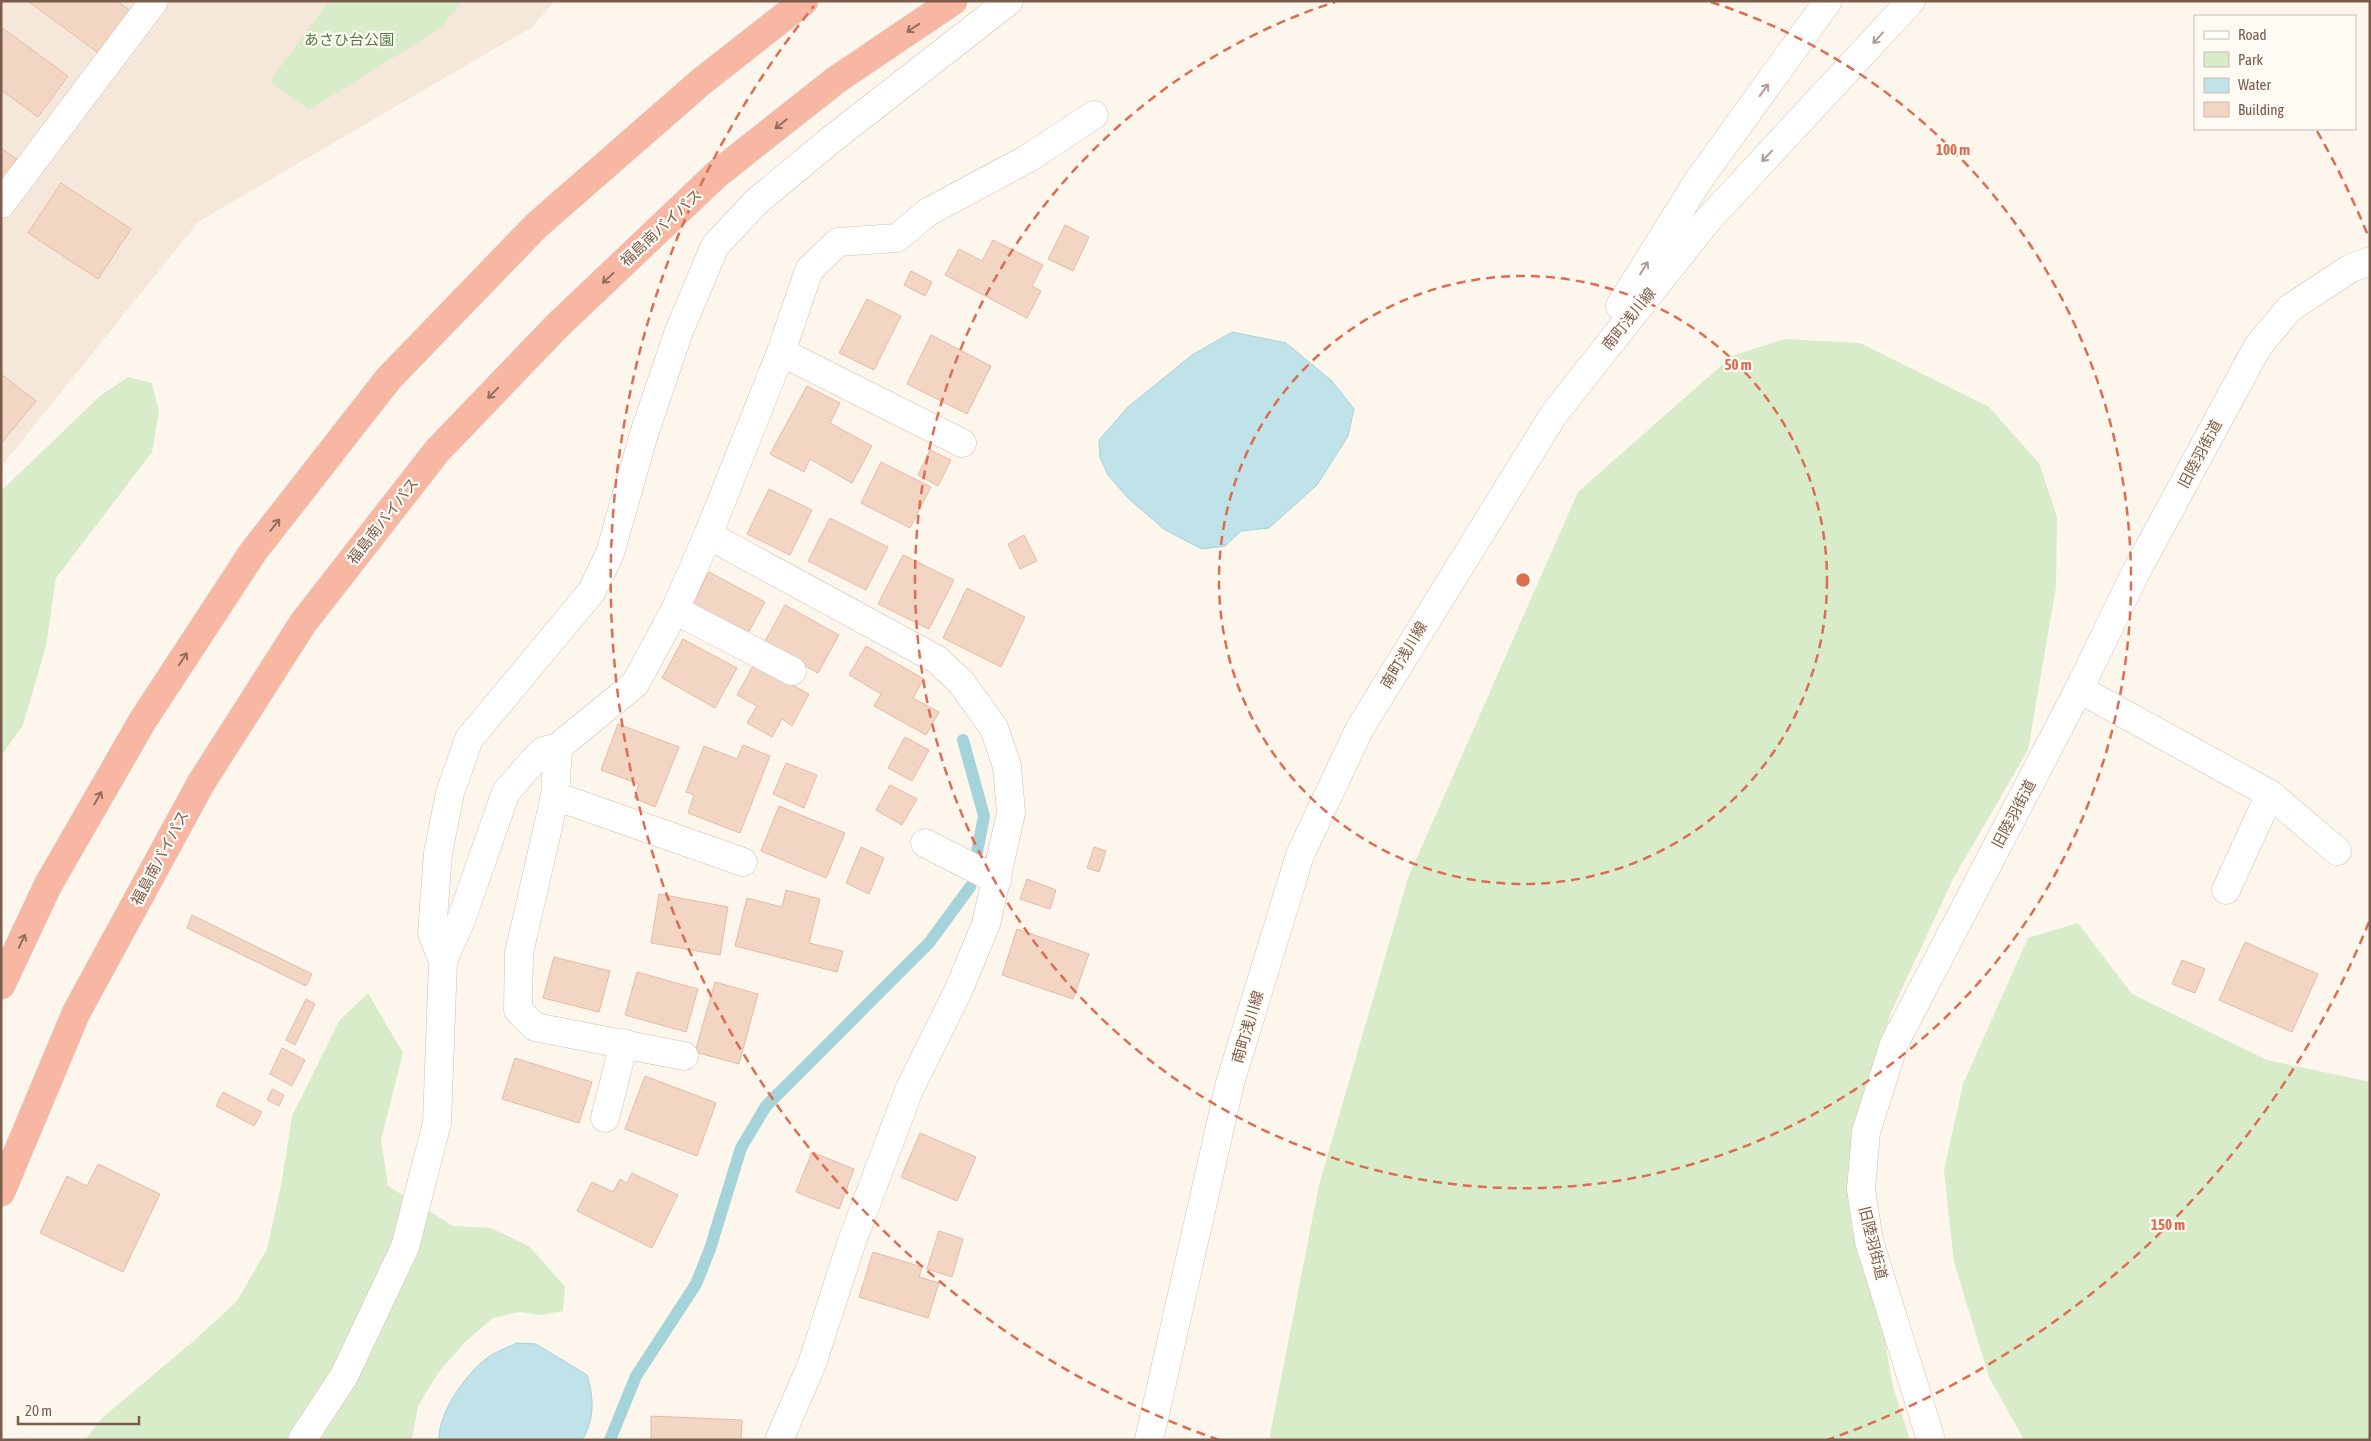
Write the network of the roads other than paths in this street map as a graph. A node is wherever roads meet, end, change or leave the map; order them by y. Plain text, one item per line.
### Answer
1 (154, 1) edge
2 (804, 1) edge
3 (953, 1) edge
4 (1009, 1) edge
5 (1828, 1) edge
6 (1911, 1) edge
7 (1094, 115) dead end
8 (1, 204) edge
9 (2370, 261) edge
10 (781, 352) junction
11 (1554, 414) junction
12 (962, 443) dead end
13 (708, 535) junction
14 (675, 610) junction
15 (792, 671) dead end
16 (2079, 689) junction
17 (558, 747) junction
18 (2270, 794) junction
19 (555, 796) junction
20 (925, 843) dead end
21 (2337, 851) dead end
22 (743, 862) dead end
23 (997, 880) junction
24 (2226, 890) dead end
25 (443, 961) junction
26 (1, 985) edge
27 (624, 1043) junction
28 (684, 1056) dead end
29 (605, 1118) dead end
30 (1, 1192) edge
31 (302, 1440) edge
32 (778, 1440) edge
33 (1149, 1440) edge
34 (1931, 1440) edge

1 - 8 street
26 -> 2 highway
3 -> 30 highway, 福島南バイパス
4 - 25 street
11 -> 5 street
6 -> 11 street, 南町浅川線
7 - 10 street
9 - 16 street, 旧陸羽街道
10 - 12 street
10 - 13 street
11 - 33 street, 南町浅川線
13 - 14 street
13 - 23 street
14 - 15 street
14 - 17 street
16 - 18 street
16 - 34 street, 旧陸羽街道
17 - 19 street
17 - 25 street
18 - 21 street
18 - 24 street
19 - 22 street
19 - 27 street
20 - 23 street
23 - 32 street
25 - 31 street
27 - 28 street
27 - 29 street

